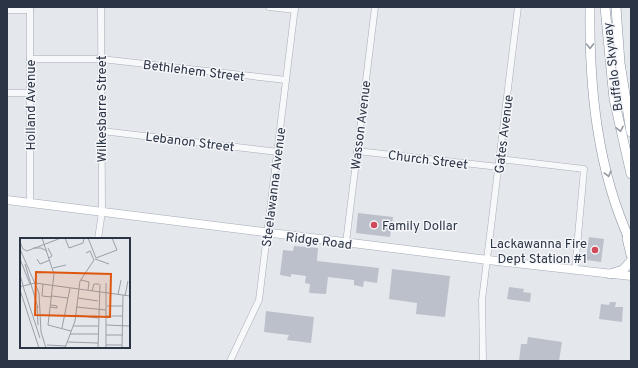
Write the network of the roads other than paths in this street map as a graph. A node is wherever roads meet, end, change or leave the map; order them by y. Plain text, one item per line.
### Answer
1 (101, 7) edge
2 (269, 7) edge
3 (375, 7) edge
4 (518, 7) edge
5 (590, 7) edge
6 (605, 7) edge
7 (616, 7) edge
8 (30, 9) edge
9 (295, 9) edge
10 (7, 10) edge
11 (30, 59) junction
12 (101, 59) junction
13 (286, 80) junction
14 (7, 93) edge
15 (30, 93) junction
16 (102, 131) junction
17 (631, 132) edge
18 (357, 150) junction
19 (278, 152) junction
20 (500, 159) junction
21 (499, 167) junction
22 (631, 174) edge
23 (7, 200) edge
24 (30, 203) junction
25 (102, 212) junction
26 (626, 232) junction
27 (268, 233) junction
28 (98, 238) edge
29 (346, 243) junction
30 (631, 243) edge
31 (631, 256) edge
32 (488, 260) junction
33 (631, 260) edge
34 (575, 270) junction
35 (610, 274) junction
36 (631, 276) edge
37 (230, 361) edge
38 (483, 361) edge

1 - 12 street, Wilkesbarre Street
2 - 9 street
3 - 18 street, Wasson Avenue
4 - 20 street, Gates Avenue
5 -> 26 highway
6 -> 22 highway, Buffalo Skyway
7 - 17 highway, Buffalo Skyway
8 - 10 street
8 - 11 street, Holland Avenue
9 - 13 street, Steelawanna Avenue
11 - 12 street, Bethlehem Street
11 - 15 street, Holland Avenue
12 - 13 street, Bethlehem Street
12 - 16 street, Wilkesbarre Street
13 - 19 street, Steelawanna Avenue
14 - 15 street
15 - 24 street, Holland Avenue
16 - 19 street, Lebanon Street
16 - 25 street, Wilkesbarre Street
18 - 21 street, Church Street
18 - 29 street, Wasson Avenue
19 - 27 street, Steelawanna Avenue
20 - 21 street, Gates Avenue
20 - 34 street
21 - 32 street, Gates Avenue
23 - 24 main road, Ridge Road
24 - 25 main road, Ridge Road
25 - 27 main road, Ridge Road
25 - 28 street, Wilkesbarre Street
26 - 30 highway
26 - 31 highway
27 - 29 main road, Ridge Road
27 - 37 street, Steelawanna Avenue
29 - 32 main road, Ridge Road
32 - 34 main road, Ridge Road
32 - 38 street, Gates Avenue
33 - 35 highway
34 - 35 main road, Ridge Road
35 - 36 main road, Ridge Road

